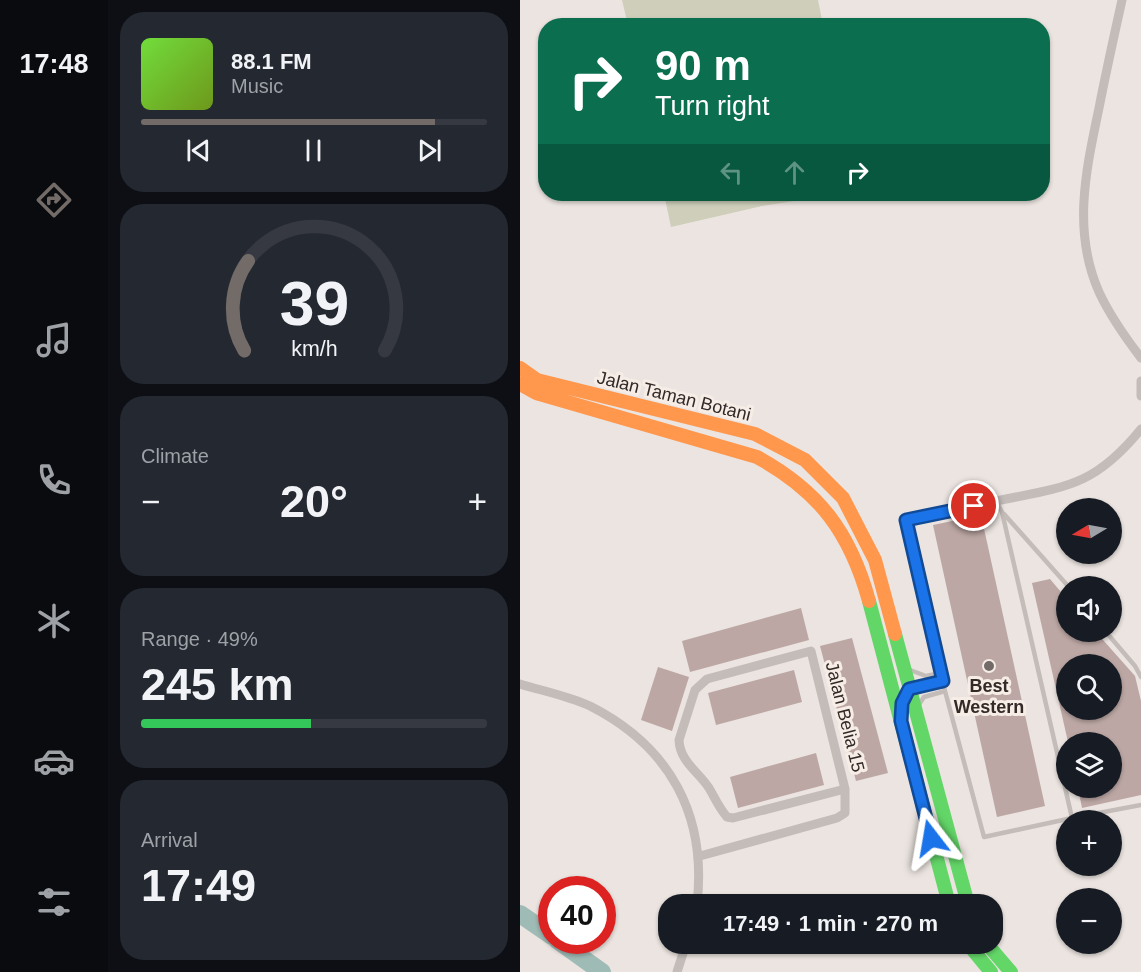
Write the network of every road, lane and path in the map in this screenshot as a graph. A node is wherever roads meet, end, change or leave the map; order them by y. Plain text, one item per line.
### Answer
1 (1122, 0) edge
2 (1141, 358) edge
3 (520, 368) edge
4 (1141, 381) edge
5 (520, 384) edge
6 (1141, 396) edge
7 (1141, 429) edge
8 (996, 501) junction
9 (1002, 512) junction
10 (1059, 576) edge
11 (1115, 642) edge
12 (903, 664) junction
13 (941, 673) junction
14 (1141, 677) edge
15 (943, 681) junction
16 (520, 684) edge
17 (909, 689) junction
18 (945, 691) junction
19 (915, 716) junction
20 (901, 721) junction
21 (846, 789) junction
22 (1141, 806) edge
23 (1070, 810) edge
24 (1118, 810) edge
25 (1056, 821) edge
26 (700, 856) junction
27 (698, 894) edge
28 (946, 894) edge
29 (965, 894) edge
30 (683, 954) edge
31 (976, 954) edge
32 (996, 954) edge
33 (677, 972) edge
34 (991, 972) edge
35 (1011, 972) edge

1 - 2 street
3 - 12 street, Jalan Taman Botani
4 - 6 street
5 - 20 street, Jalan Taman Botani
7 - 8 street
8 - 9 lane
8 - 13 lane
9 - 10 lane
9 - 23 lane
11 - 14 lane
12 - 13 lane
12 - 17 street, Jalan Taman Botani
13 - 15 lane
15 - 17 lane
15 - 18 lane
16 - 26 street
17 - 19 street, Jalan Taman Botani
17 - 20 street
18 - 19 lane
18 - 25 lane
19 - 29 street, Jalan Taman Botani
20 - 28 street, Jalan Taman Botani
21 - 21 street, Jalan Belia 15
21 - 26 street, Jalan Belia 15
22 - 24 lane
26 - 27 street
30 - 33 street
31 - 34 street
32 - 35 street

